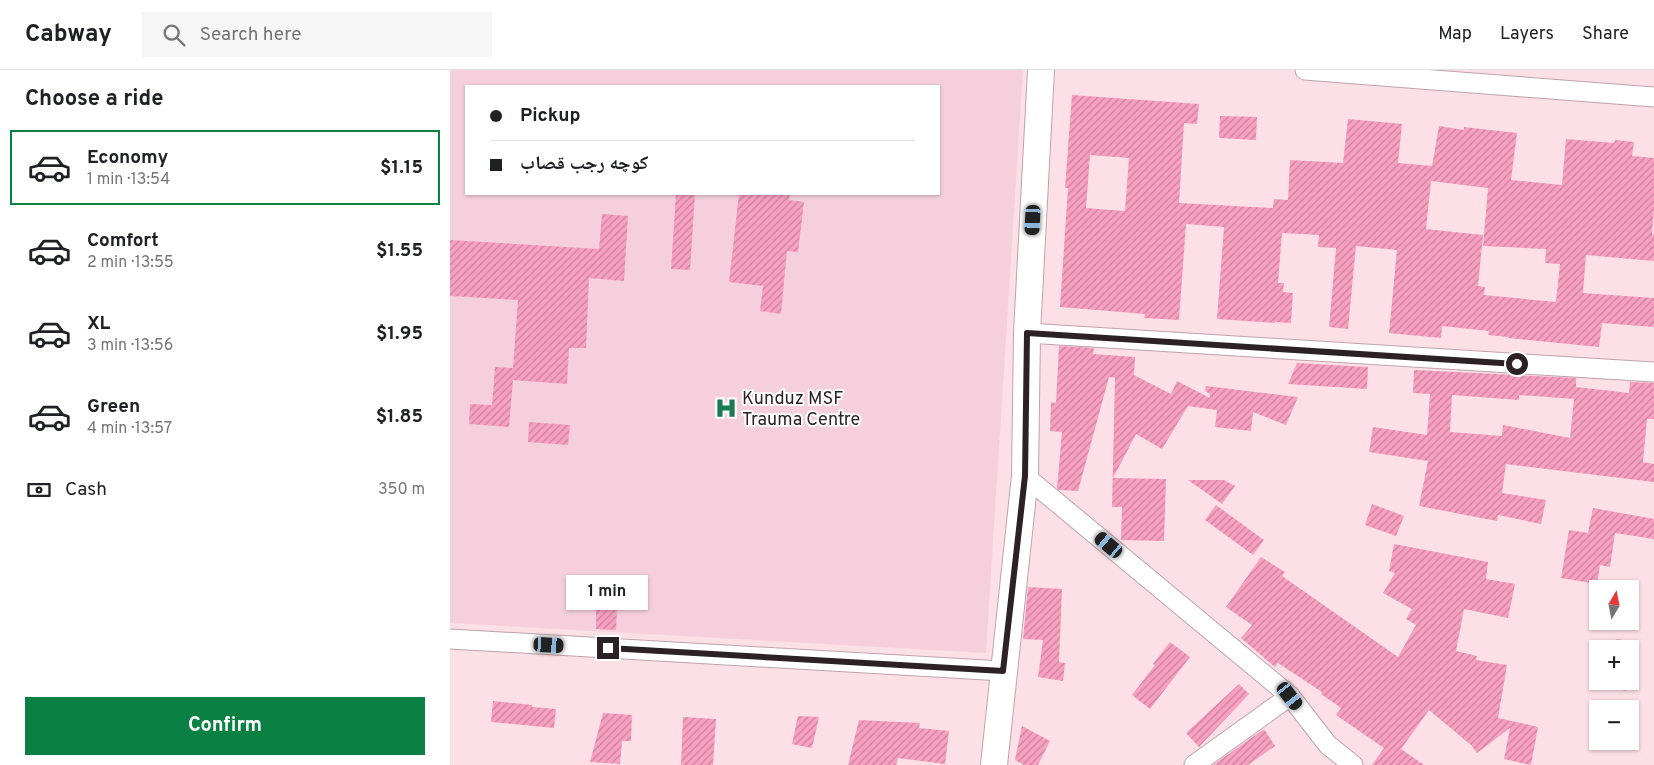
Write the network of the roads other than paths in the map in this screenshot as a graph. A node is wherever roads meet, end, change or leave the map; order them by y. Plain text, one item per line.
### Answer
1 (1041, 70) edge
2 (1305, 70) edge
3 (1654, 97) edge
4 (1027, 333) junction
5 (1654, 372) edge
6 (1025, 476) junction
7 (450, 639) edge
8 (1003, 671) junction
9 (1290, 696) junction
10 (994, 765) edge
11 (1194, 765) edge
12 (1353, 765) edge

1 - 4 street
2 - 3 street
4 - 5 street
4 - 6 street
6 - 8 street
6 - 9 street
7 - 8 street
8 - 10 street
9 - 11 street
9 - 12 street

